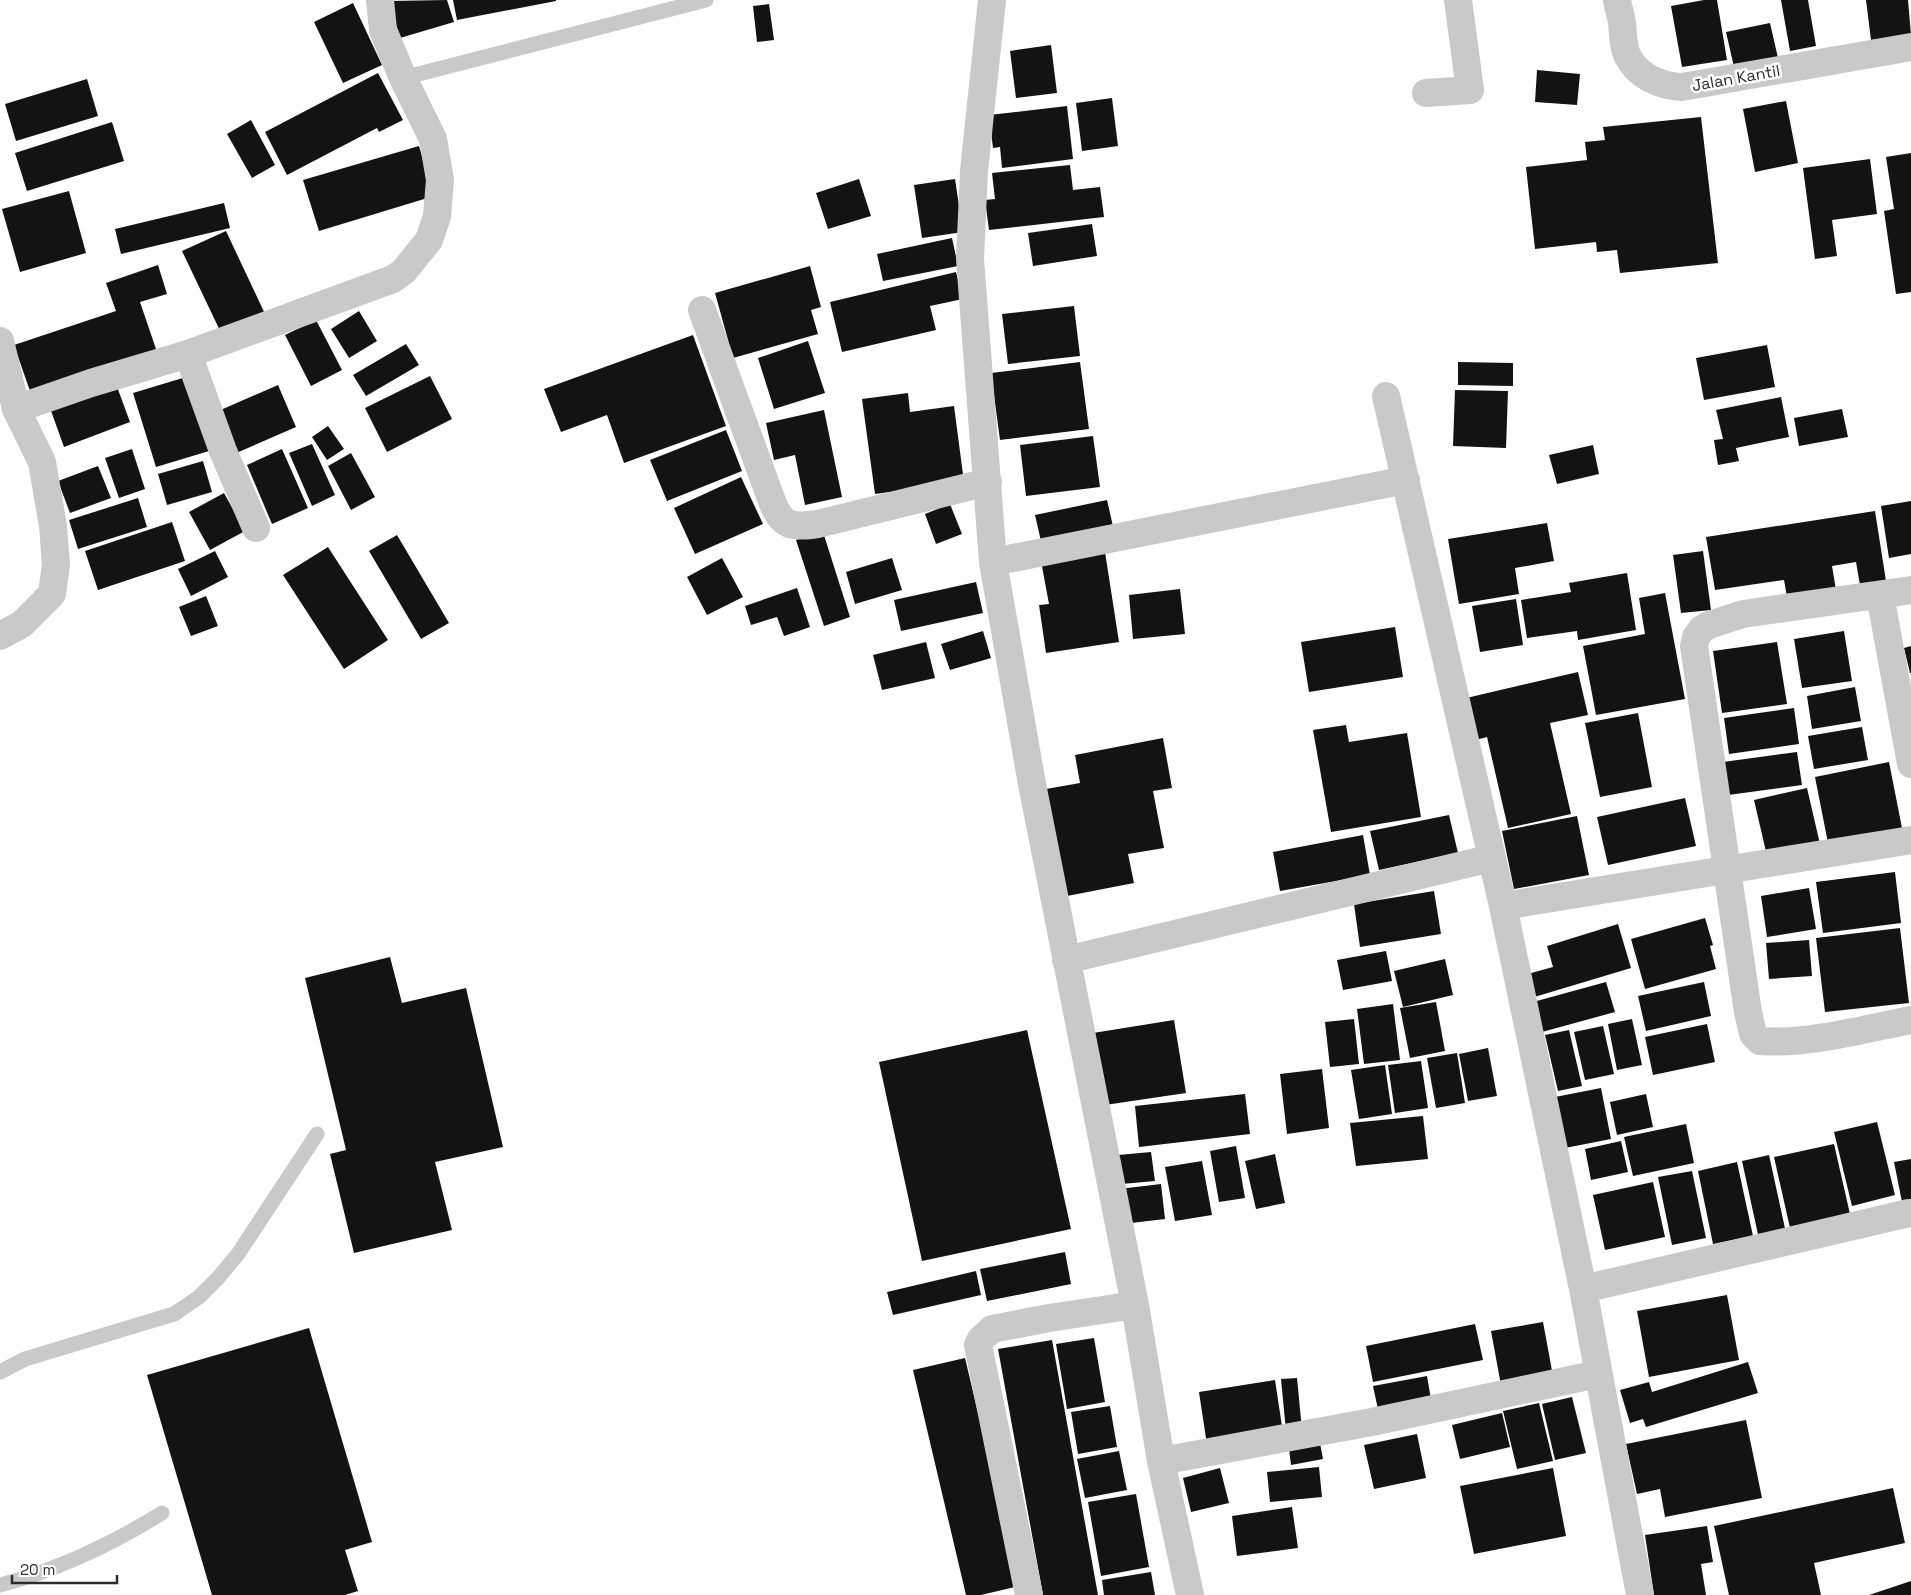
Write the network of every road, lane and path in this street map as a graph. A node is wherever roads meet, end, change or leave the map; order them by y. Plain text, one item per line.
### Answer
1 (380, 0) edge
2 (706, 0) edge
3 (992, 0) edge
4 (1458, 0) edge
5 (1617, 0) edge
6 (1911, 47) edge
7 (403, 78) junction
8 (1426, 93) dead end
9 (702, 310) dead end
10 (0, 341) edge
11 (188, 354) junction
12 (1386, 396) dead end
13 (16, 408) junction
14 (1406, 480) junction
15 (988, 482) junction
16 (256, 528) dead end
17 (993, 562) junction
18 (1911, 590) edge
19 (1880, 595) junction
20 (0, 636) edge
21 (1911, 764) edge
22 (1911, 840) edge
23 (1492, 858) junction
24 (1726, 870) junction
25 (1504, 906) junction
26 (1066, 960) junction
27 (1911, 1020) edge
28 (317, 1134) dead end
29 (1909, 1213) dead end
30 (1583, 1289) junction
31 (1135, 1305) junction
32 (0, 1372) edge
33 (1598, 1374) junction
34 (1161, 1461) junction
35 (162, 1513) dead end
36 (0, 1585) edge
37 (1030, 1595) edge
38 (1190, 1595) edge
39 (1640, 1595) edge

1 - 7 street
2 - 7 lane
3 - 15 street
4 - 8 street
5 - 6 street, Jalan Kantil
7 - 11 street
9 - 15 street
10 - 13 street
11 - 13 street
11 - 16 street
12 - 14 street
13 - 20 street
14 - 17 street
14 - 23 street
15 - 17 street
17 - 26 street
18 - 19 street
19 - 21 street
19 - 24 street
22 - 24 street
23 - 25 street
23 - 26 street
24 - 25 street
24 - 27 street
25 - 30 street
26 - 31 street
28 - 32 lane
29 - 30 street
30 - 33 street
31 - 34 street
31 - 37 street
33 - 34 street
33 - 39 street
34 - 38 street
35 - 36 lane

